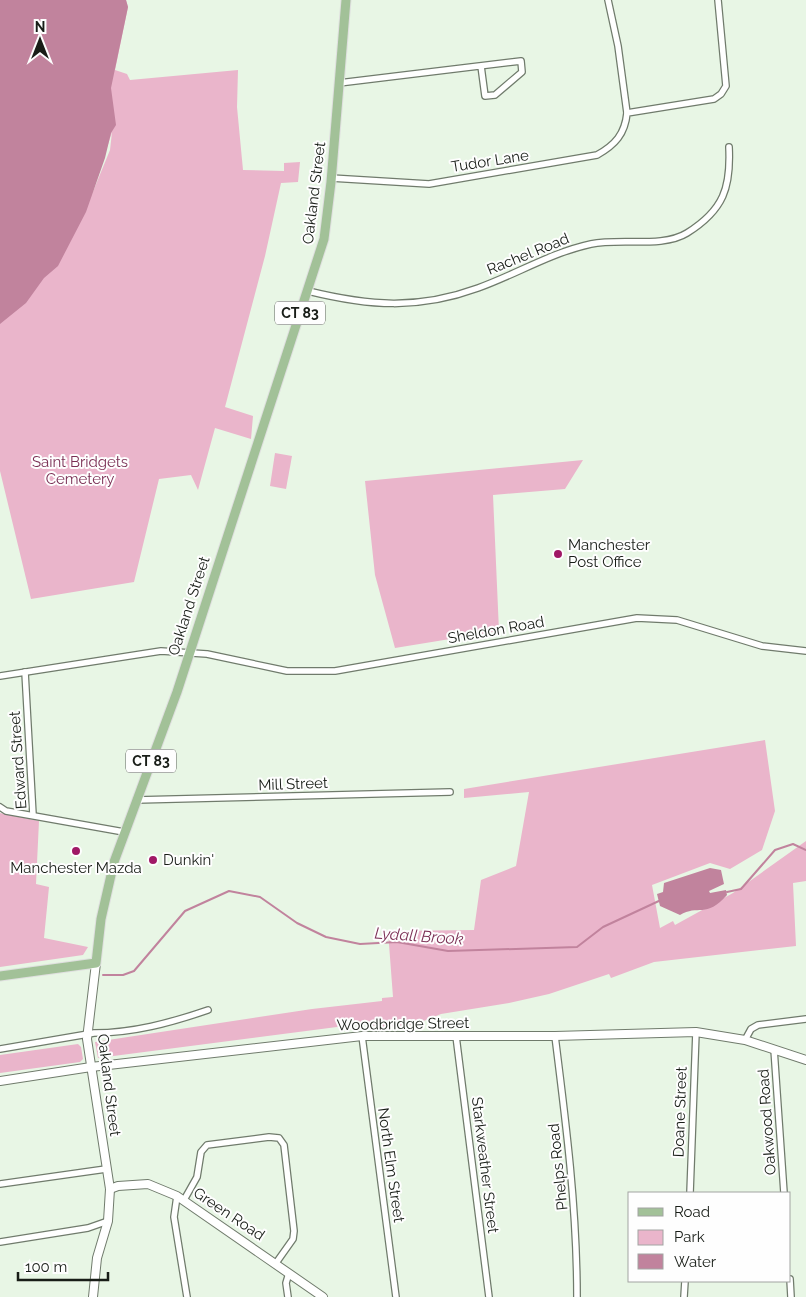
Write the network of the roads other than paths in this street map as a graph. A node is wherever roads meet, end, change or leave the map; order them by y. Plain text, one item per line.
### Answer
1 (346, 0) edge
2 (608, 0) edge
3 (718, 0) edge
4 (481, 66) junction
5 (339, 83) junction
6 (627, 113) junction
7 (729, 147) dead end
8 (331, 178) junction
9 (308, 291) junction
10 (189, 651) junction
11 (806, 651) edge
12 (25, 672) junction
13 (0, 676) edge
14 (450, 792) dead end
15 (136, 800) junction
16 (0, 807) edge
17 (33, 815) junction
18 (124, 832) junction
19 (96, 963) junction
20 (0, 976) edge
21 (208, 1010) dead end
22 (806, 1019) edge
23 (696, 1032) junction
24 (87, 1034) junction
25 (362, 1036) junction
26 (456, 1036) junction
27 (555, 1036) junction
28 (746, 1040) junction
29 (0, 1049) edge
30 (774, 1049) junction
31 (806, 1060) edge
32 (91, 1067) junction
33 (0, 1081) edge
34 (106, 1169) junction
35 (0, 1184) edge
36 (110, 1189) junction
37 (690, 1192) edge
38 (784, 1192) edge
39 (180, 1198) junction
40 (108, 1221) junction
41 (0, 1242) edge
42 (276, 1263) junction
43 (289, 1273) junction
44 (685, 1282) edge
45 (790, 1282) edge
46 (93, 1297) edge
47 (187, 1297) edge
48 (288, 1297) edge
49 (323, 1297) edge
50 (396, 1297) edge
51 (489, 1297) edge
52 (577, 1297) edge
53 (684, 1297) edge
54 (791, 1297) edge

1 - 5 main road, Oakland Street / CT 83
2 - 6 street, Tudor Lane
3 - 6 street
4 - 4 street
4 - 5 street
5 - 8 main road, Oakland Street / CT 83
6 - 8 street, Tudor Lane
7 - 9 street, Rachel Road
8 - 9 main road, Oakland Street / CT 83
9 - 10 main road, Oakland Street / CT 83
10 - 11 street, Sheldon Road
10 - 12 street, Sheldon Road
10 - 15 main road, Oakland Street / CT 83
12 - 13 street, Sheldon Road
12 - 17 street, Edward Street
14 - 15 street, Mill Street
15 - 18 main road, Oakland Street / CT 83
16 - 17 street
17 - 18 street, Edward Street
18 - 19 main road, Oakland Street / CT 83
19 - 20 main road
19 - 24 main road, Oakland Street
21 - 24 street
22 - 28 street
23 - 27 main road, Woodbridge Street
23 - 28 main road, Woodbridge Street
23 - 37 street, Doane Street
24 - 29 street
24 - 32 main road, Oakland Street
25 - 26 main road, Woodbridge Street
25 - 32 main road, Woodbridge Street
25 - 50 street, North Elm Street
26 - 27 main road, Woodbridge Street
26 - 51 street, Starkweather Street
27 - 52 street, Phelps Road
28 - 30 main road, Woodbridge Street
30 - 31 main road, Woodbridge Street
30 - 38 street, Oakwood Road
32 - 33 main road, Woodbridge Street
32 - 34 main road, Oakland Street
34 - 35 street
34 - 36 main road, Oakland Street
36 - 39 main road, Green Road
36 - 40 main road, Oakland Street
39 - 42 main road, Green Road
39 - 42 street
39 - 47 street
40 - 41 street
40 - 46 main road, Oakland Street
42 - 43 main road, Green Road
43 - 48 street
43 - 49 main road, Green Road
44 - 53 street
45 - 54 street

